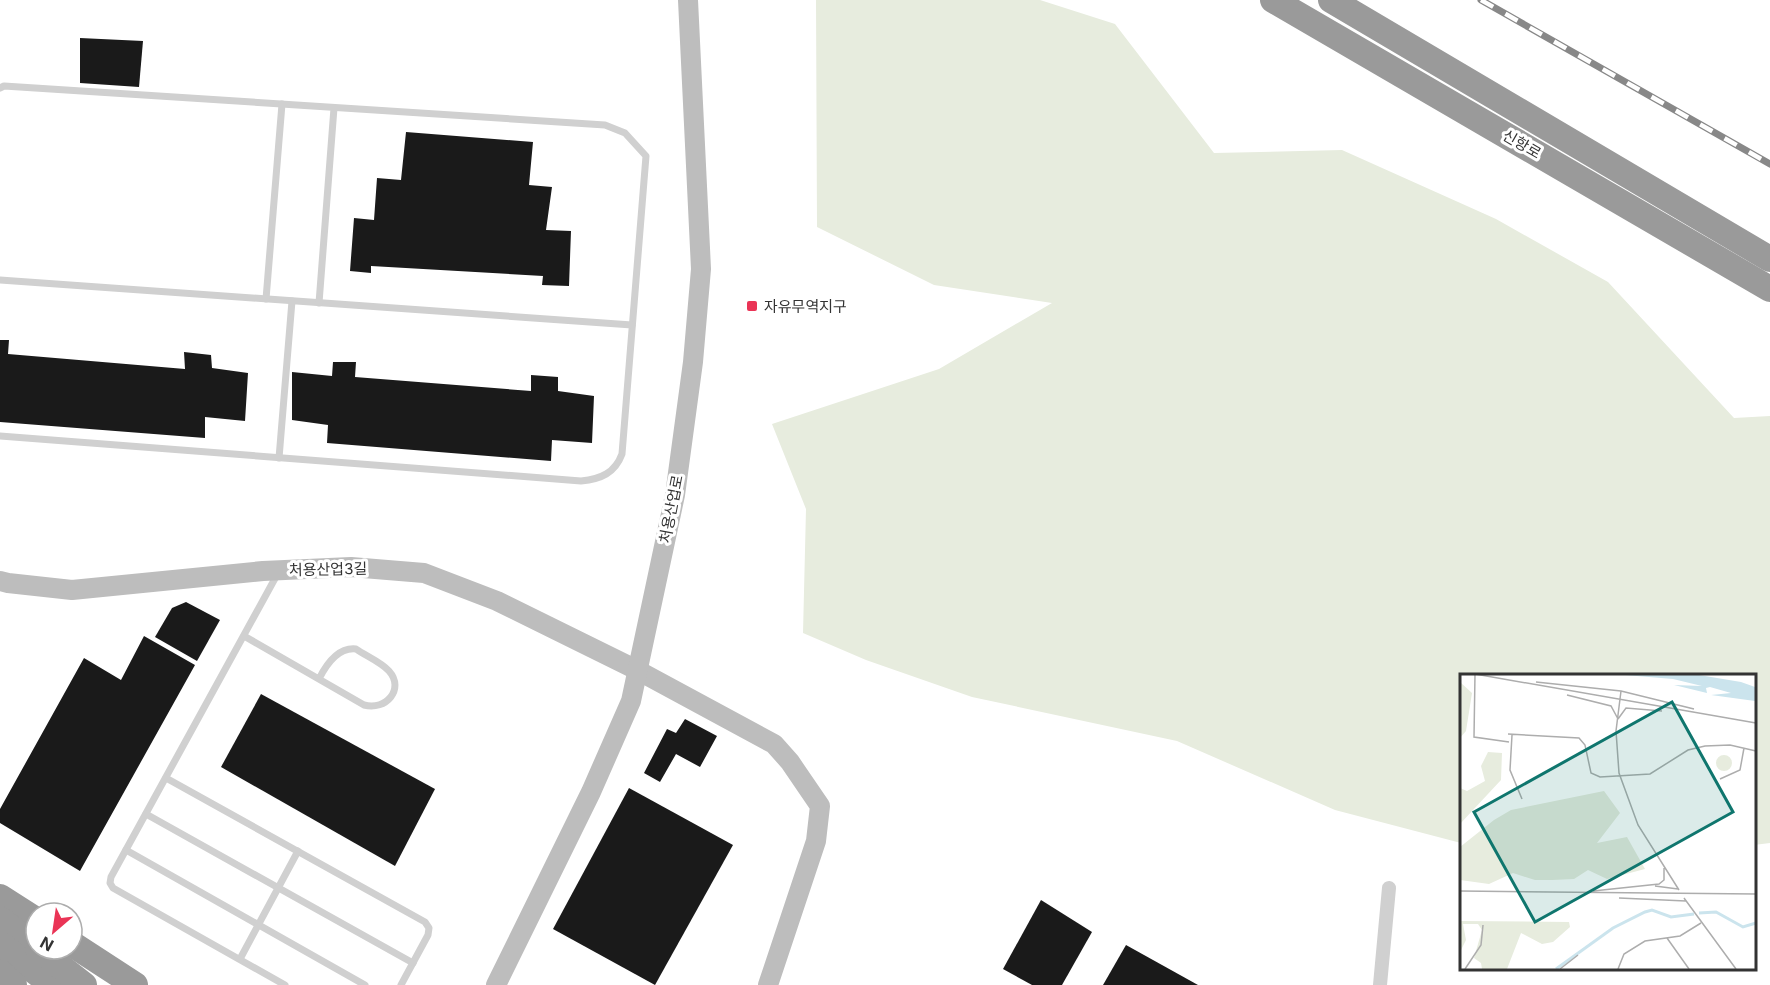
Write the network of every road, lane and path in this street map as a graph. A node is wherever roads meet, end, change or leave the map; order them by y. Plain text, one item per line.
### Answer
1 (688, 0) edge
2 (1273, 0) edge
3 (1331, 0) edge
4 (0, 88) edge
5 (282, 104) junction
6 (334, 108) junction
7 (1770, 259) edge
8 (0, 280) edge
9 (1770, 289) edge
10 (266, 299) junction
11 (292, 301) junction
12 (319, 303) junction
13 (632, 325) junction
14 (0, 436) edge
15 (279, 458) junction
16 (279, 570) junction
17 (0, 581) edge
18 (244, 636) junction
19 (637, 669) junction
20 (319, 679) junction
21 (166, 778) junction
22 (146, 814) junction
23 (126, 850) junction
24 (298, 851) junction
25 (278, 888) junction
26 (1389, 888) dead end
27 (0, 897) edge
28 (24, 912) edge
29 (0, 919) edge
30 (258, 925) junction
31 (24, 938) edge
32 (0, 944) edge
33 (84, 952) edge
34 (240, 959) junction
35 (54, 961) edge
36 (413, 963) junction
37 (0, 972) edge
38 (14, 985) edge
39 (52, 985) edge
40 (84, 985) edge
41 (135, 985) edge
42 (285, 985) edge
43 (365, 985) edge
44 (401, 985) edge
45 (496, 985) edge
46 (768, 985) edge
47 (1380, 985) edge

1 - 19 street, 처용산업로
2 - 9 highway, 신항로
3 - 7 highway, 신항로
4 - 5 lane
5 - 6 lane
5 - 10 lane
6 - 12 lane
6 - 13 lane
8 - 10 lane
10 - 11 lane
11 - 12 lane
11 - 15 lane
12 - 13 lane
13 - 15 lane
14 - 15 lane
16 - 17 street, 처용산업3길
16 - 18 lane
16 - 19 street, 처용산업3길
18 - 20 lane
18 - 21 lane
19 - 45 street, 처용산업로
19 - 46 street, 처용산업3길
20 - 20 lane
21 - 22 lane
21 - 24 lane
22 - 23 lane
22 - 25 lane
23 - 30 lane
23 - 34 lane
24 - 25 lane
24 - 36 lane
25 - 30 lane
25 - 36 lane
26 - 47 street
27 - 28 highway
29 - 31 highway
30 - 34 lane
30 - 43 lane
32 - 39 highway
33 - 41 highway
34 - 42 lane
35 - 40 highway
36 - 44 lane
37 - 38 highway

